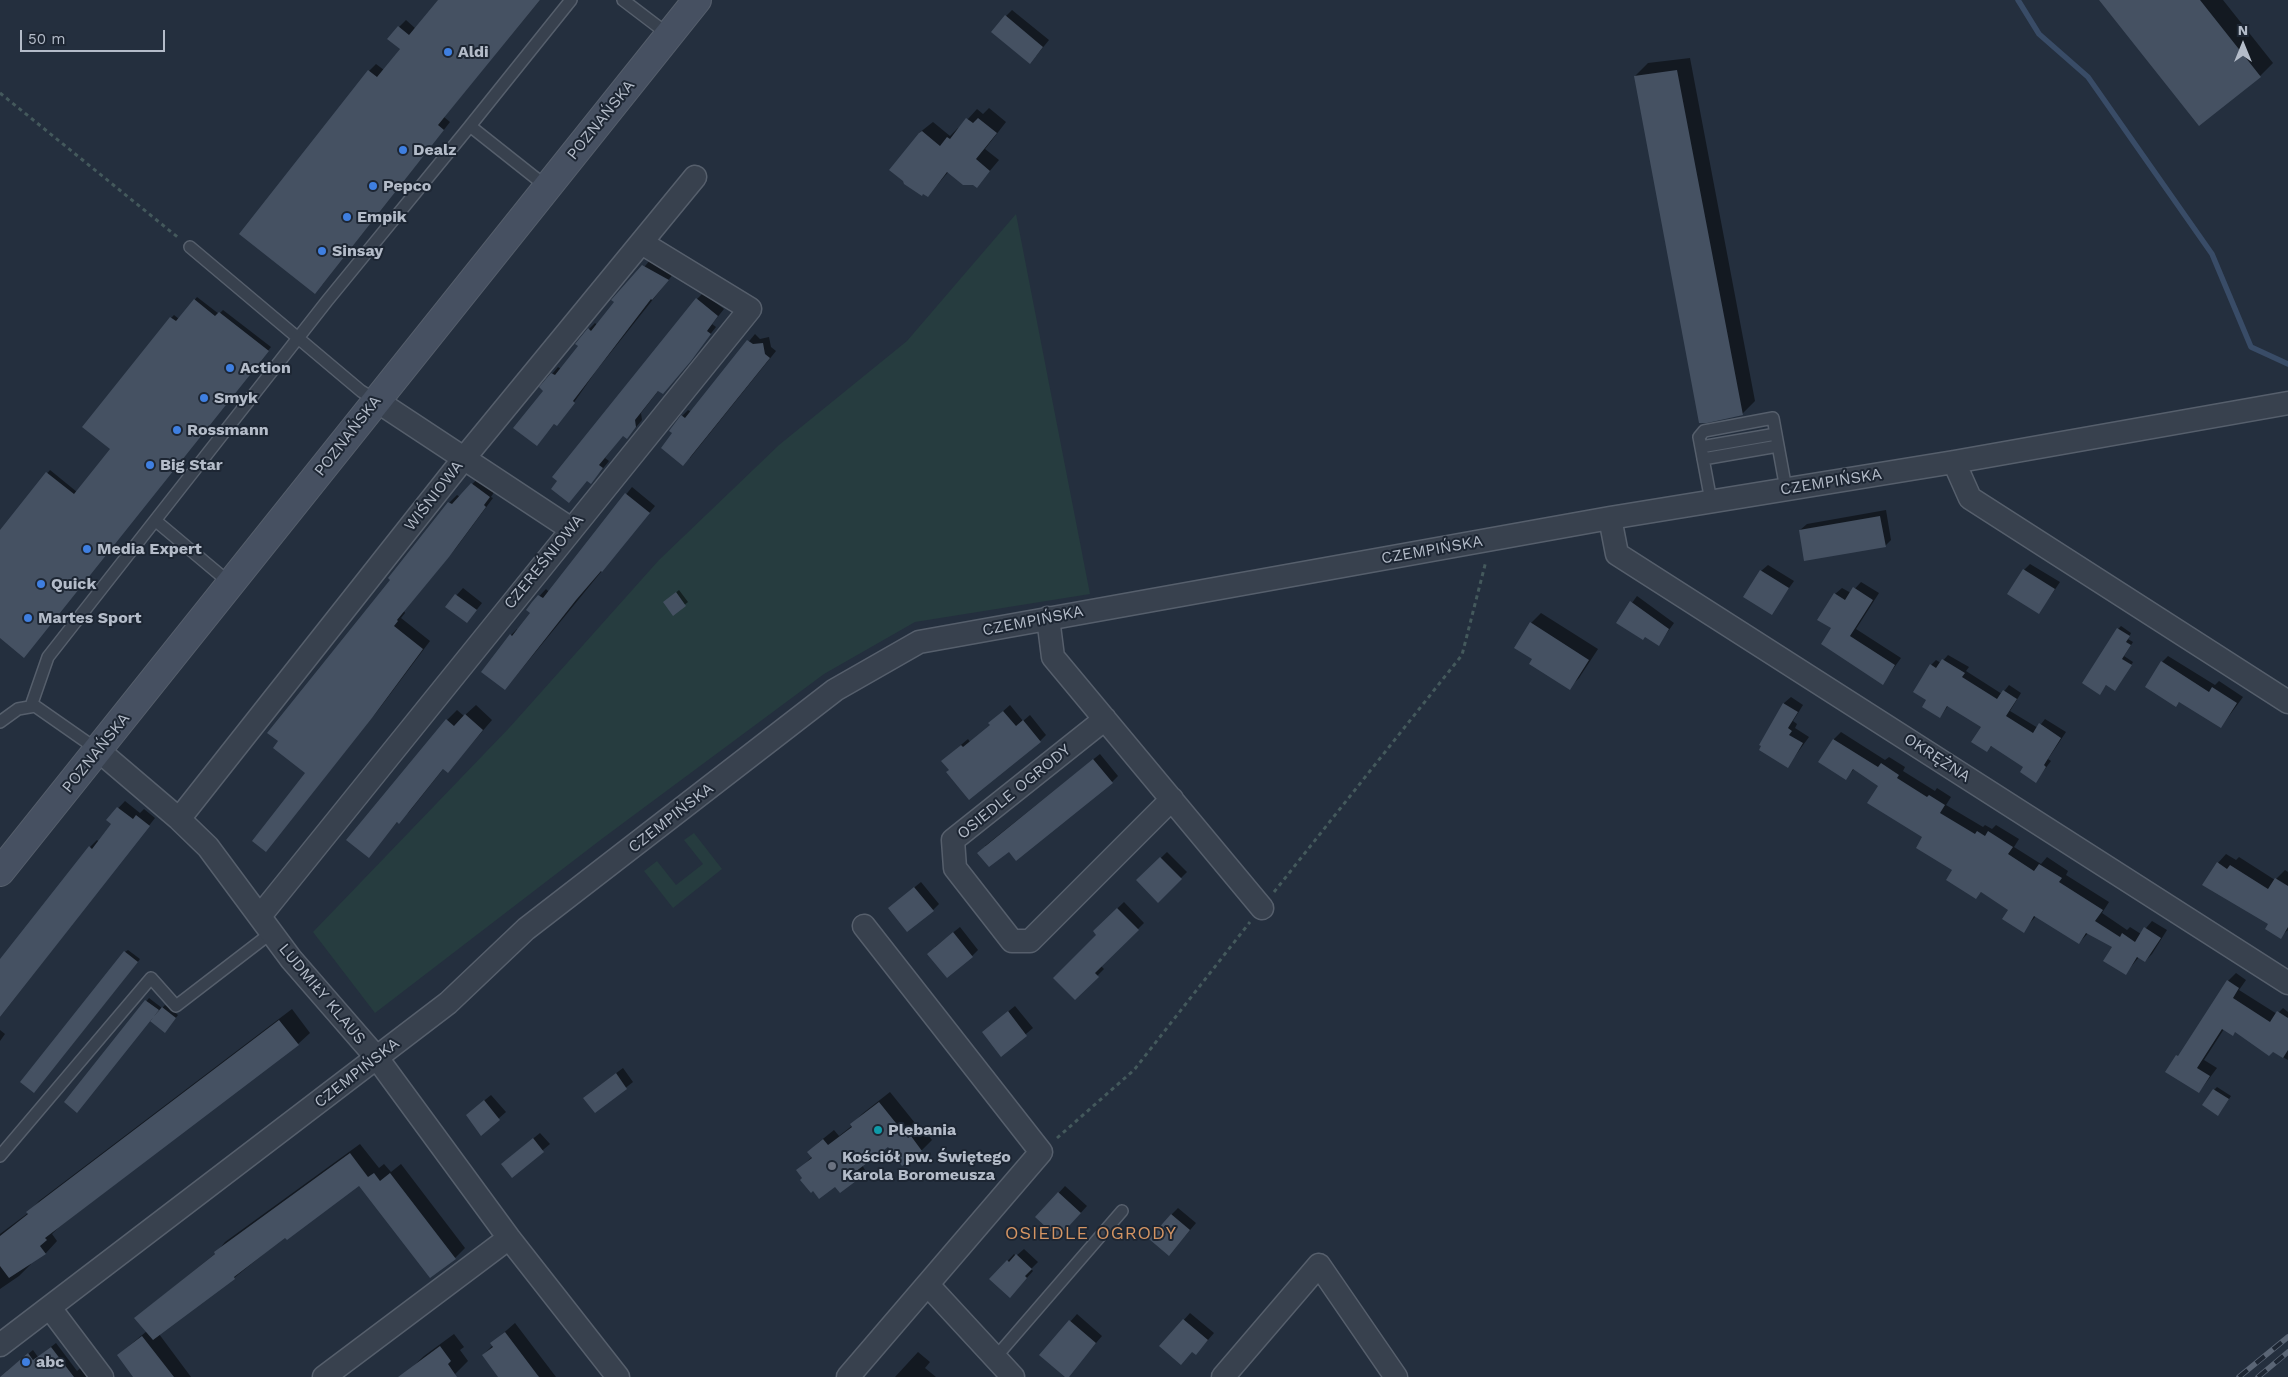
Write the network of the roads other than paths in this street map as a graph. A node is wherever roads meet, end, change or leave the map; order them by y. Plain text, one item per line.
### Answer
1 (571, 0) edge
2 (623, 0) edge
3 (697, 0) edge
4 (669, 35) junction
5 (470, 126) junction
6 (695, 177) dead end
7 (547, 187) junction
8 (642, 243) junction
9 (190, 247) road end
10 (298, 338) junction
11 (377, 401) junction
12 (2288, 403) edge
13 (1778, 446) junction
14 (465, 458) junction
15 (1703, 459) junction
16 (1954, 462) junction
17 (1786, 489) junction
18 (1711, 501) junction
19 (1610, 518) junction
20 (156, 521) junction
21 (571, 529) junction
22 (231, 584) junction
23 (1048, 618) junction
24 (2288, 702) edge
25 (31, 706) junction
26 (1105, 719) junction
27 (0, 722) edge
28 (98, 750) junction
29 (1172, 799) junction
30 (179, 819) junction
31 (0, 872) edge
32 (1262, 908) road end
33 (266, 925) junction
34 (864, 926) dead end
35 (2288, 983) edge
36 (377, 1058) junction
37 (0, 1156) edge
38 (1122, 1211) dead end
39 (509, 1238) junction
40 (928, 1286) junction
41 (50, 1308) junction
42 (0, 1345) edge
43 (995, 1358) junction
44 (102, 1377) edge
45 (324, 1377) edge
46 (618, 1377) edge
47 (848, 1377) edge
48 (1013, 1377) edge
49 (1223, 1377) edge
50 (1396, 1377) edge

1 - 5 lane
2 - 4 lane
3 - 4 street, POZNAŃSKA
4 - 7 street, POZNAŃSKA
5 - 7 lane
5 - 10 lane
6 - 8 street, WIŚNIOWA
7 - 11 street, POZNAŃSKA
8 - 14 street, WIŚNIOWA
8 - 21 street, CZEREŚNIOWA
9 - 10 lane
10 - 11 lane
10 - 20 lane
11 - 14 street
11 - 22 street, POZNAŃSKA
12 - 16 street, CZEMPIŃSKA
13 - 15 lane
13 - 15 lane
13 - 17 lane
14 - 21 street
14 - 30 street, WIŚNIOWA
15 - 18 lane
16 - 17 street, CZEMPIŃSKA
16 - 24 street
17 - 18 street, CZEMPIŃSKA
18 - 19 street, CZEMPIŃSKA
19 - 23 street, CZEMPIŃSKA
19 - 35 street, OKRĘŻNA
20 - 22 lane
20 - 25 lane
21 - 33 street, CZEREŚNIOWA
22 - 28 street, POZNAŃSKA
23 - 26 street
23 - 36 street, CZEMPIŃSKA
25 - 27 lane
25 - 28 lane
26 - 29 street
26 - 29 street, OSIEDLE OGRODY
28 - 30 street, LUDMIŁY KLAUS
28 - 31 street, POZNAŃSKA
29 - 32 street
30 - 33 street, LUDMIŁY KLAUS
33 - 36 street, LUDMIŁY KLAUS
33 - 37 lane
34 - 40 street
36 - 39 street, LUDMIŁY KLAUS
36 - 41 street, CZEMPIŃSKA
38 - 43 lane
39 - 45 street
39 - 46 street, LUDMIŁY KLAUS
40 - 43 street
40 - 47 street
41 - 42 street, CZEMPIŃSKA
41 - 44 street
43 - 48 street
49 - 50 street

